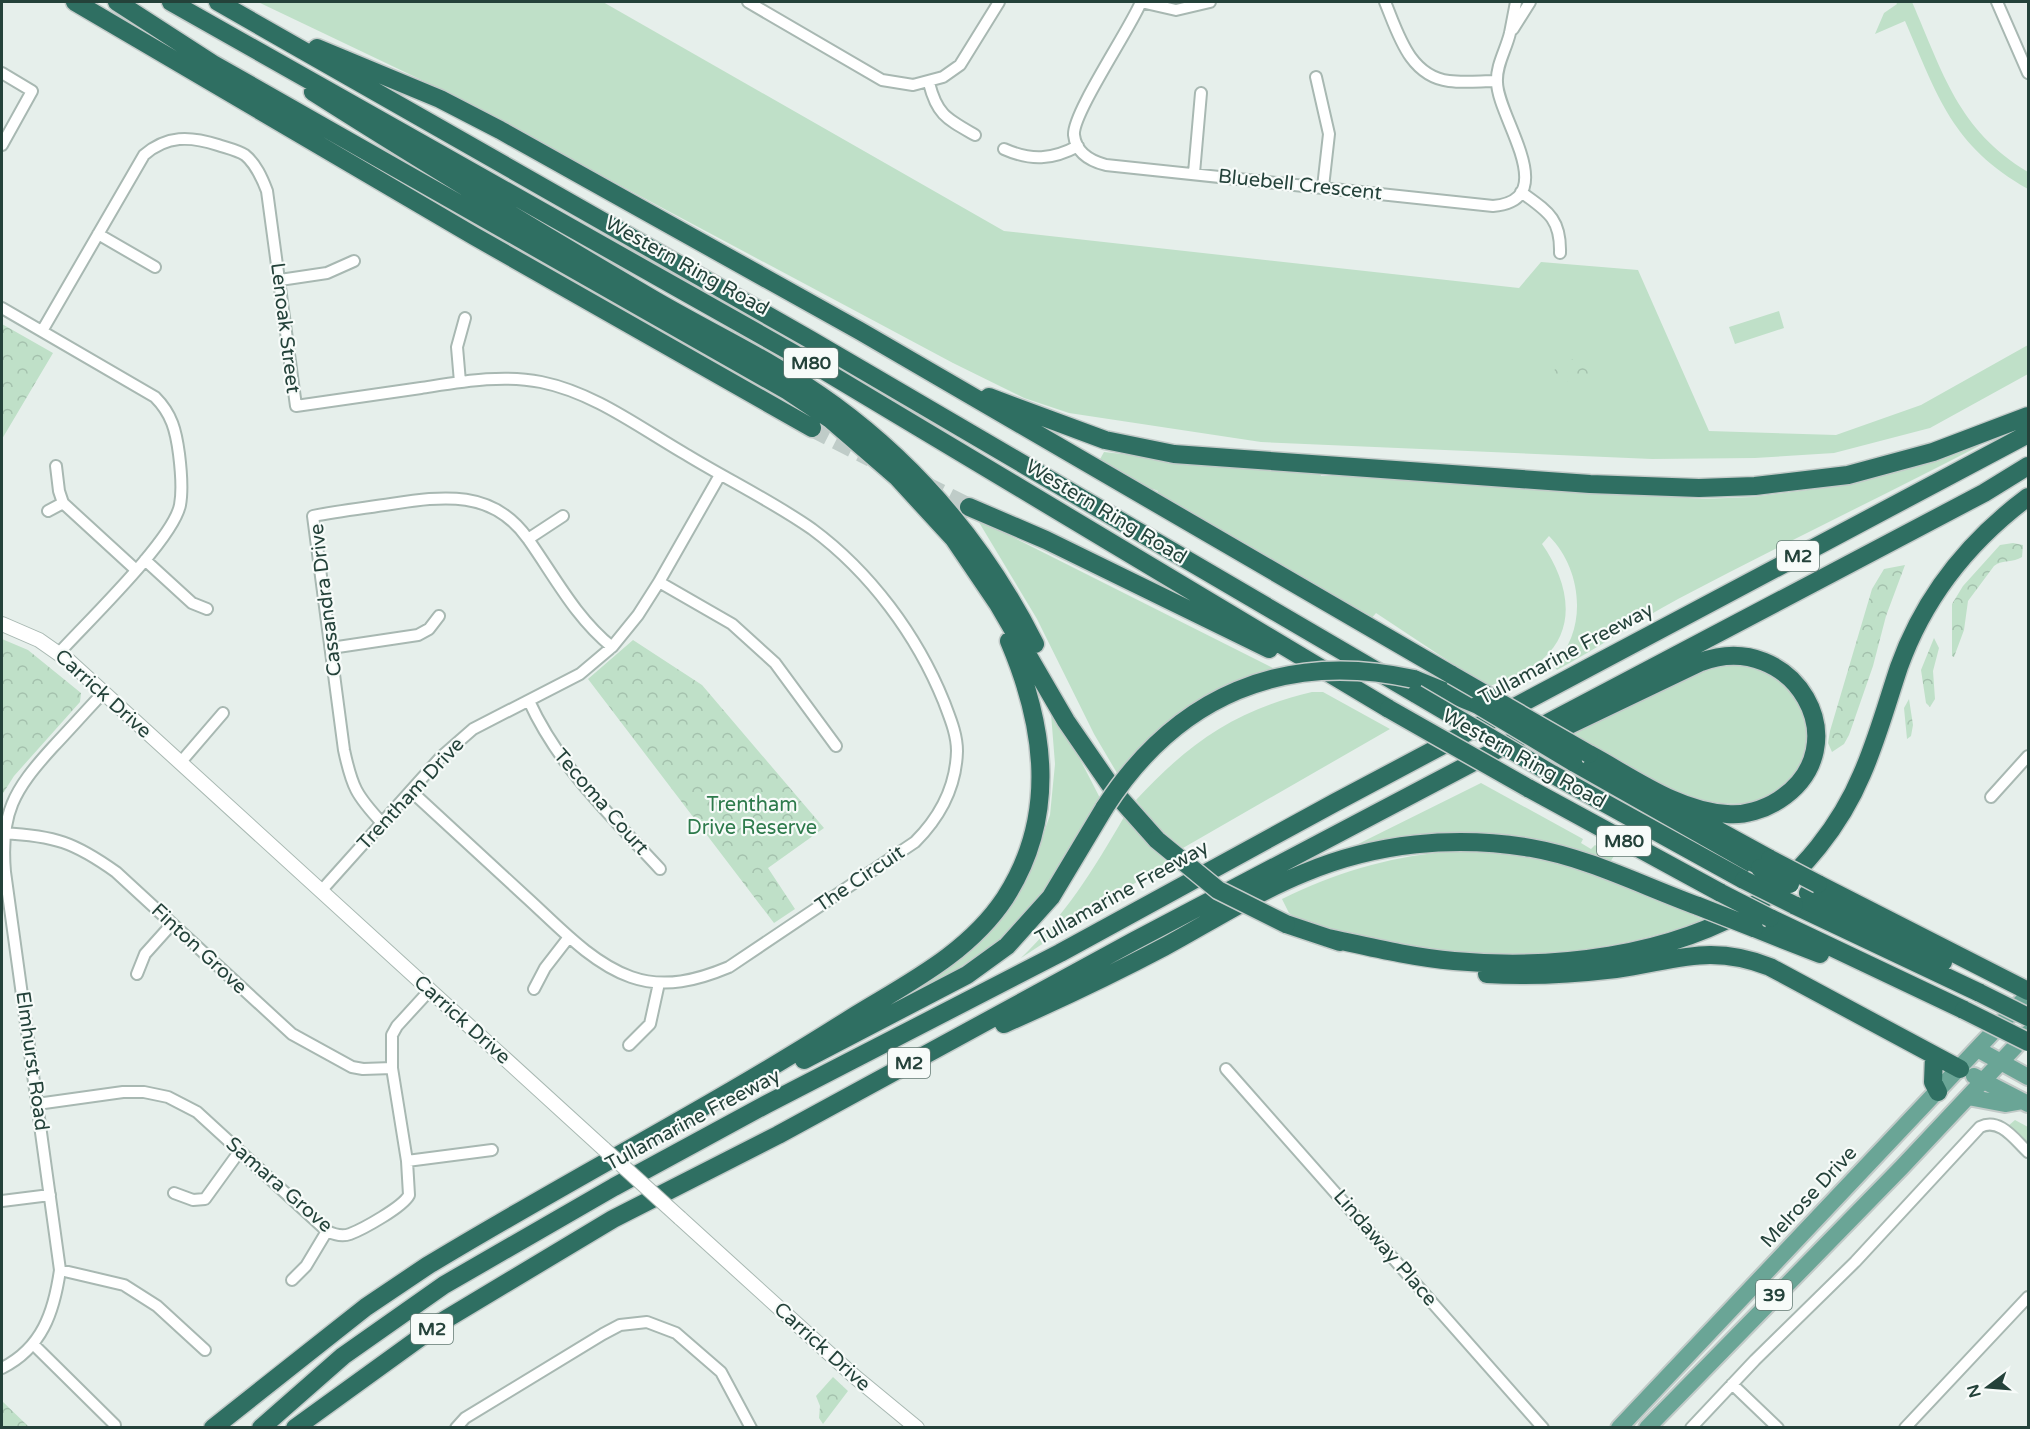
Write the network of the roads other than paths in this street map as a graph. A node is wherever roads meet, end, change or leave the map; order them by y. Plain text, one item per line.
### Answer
1 (75, 2) edge
2 (89, 2) edge
3 (117, 2) edge
4 (171, 2) edge
5 (218, 2) edge
6 (748, 2) edge
7 (999, 2) edge
8 (1141, 2) edge
9 (1210, 2) edge
10 (1385, 2) edge
11 (1516, 2) edge
12 (1531, 2) edge
13 (1998, 2) edge
14 (256, 25) junction
15 (225, 33) junction
16 (1509, 35) junction
17 (213, 64) junction
18 (2, 73) edge
19 (2028, 74) edge
20 (1316, 77) dead end
21 (1496, 81) junction
22 (929, 83) junction
23 (1201, 93) dead end
24 (975, 135) dead end
25 (2, 145) edge
26 (1078, 146) junction
27 (1004, 149) dead end
28 (1194, 173) junction
29 (1323, 187) junction
30 (1521, 192) junction
31 (98, 234) junction
32 (1560, 253) dead end
33 (354, 261) dead end
34 (155, 267) dead end
35 (280, 280) junction
36 (2, 308) edge
37 (465, 318) dead end
38 (42, 331) junction
39 (908, 359) junction
40 (460, 382) junction
41 (2028, 417) edge
42 (812, 428) tunnel mouth
43 (2028, 434) edge
44 (56, 466) dead end
45 (2028, 466) edge
46 (720, 475) junction
47 (2028, 497) edge
48 (63, 503) junction
49 (969, 507) tunnel mouth
50 (48, 510) dead end
51 (563, 516) dead end
52 (528, 539) junction
53 (145, 560) junction
54 (135, 570) junction
55 (975, 572) junction
56 (659, 582) junction
57 (207, 609) dead end
58 (439, 615) dead end
59 (2, 624) edge
60 (612, 647) junction
61 (331, 648) junction
62 (59, 653) junction
63 (102, 694) junction
64 (529, 701) junction
65 (1389, 709) junction
66 (223, 713) dead end
67 (836, 747) dead end
68 (2028, 756) edge
69 (1581, 758) junction
70 (180, 763) junction
71 (1095, 764) junction
72 (411, 791) junction
73 (1991, 797) dead end
74 (382, 823) junction
75 (3, 833) junction
76 (660, 869) dead end
77 (3, 872) edge
78 (1269, 872) junction
79 (321, 891) junction
80 (171, 925) junction
81 (570, 937) junction
82 (1328, 938) junction
83 (137, 974) dead end
84 (1888, 976) junction
85 (659, 983) junction
86 (1988, 984) junction
87 (534, 988) dead end
88 (430, 990) junction
89 (2028, 991) edge
90 (2028, 996) edge
91 (2028, 1006) edge
92 (2028, 1033) edge
93 (629, 1045) dead end
94 (1979, 1050) junction
95 (1934, 1055) junction
96 (2001, 1062) junction
97 (392, 1068) junction
98 (1226, 1069) dead end
99 (1960, 1070) junction
100 (2028, 1077) edge
101 (1984, 1082) junction
102 (1938, 1092) junction
103 (1968, 1097) junction
104 (2025, 1102) edge
105 (37, 1104) junction
106 (778, 1135) junction
107 (649, 1138) junction
108 (492, 1150) dead end
109 (239, 1152) junction
110 (2028, 1152) edge
111 (407, 1161) junction
112 (174, 1193) dead end
113 (50, 1195) junction
114 (2, 1201) edge
115 (327, 1231) junction
116 (60, 1270) junction
117 (1760, 1279) junction
118 (292, 1280) dead end
119 (1776, 1294) junction
120 (2028, 1297) edge
121 (34, 1345) junction
122 (205, 1350) dead end
123 (343, 1356) junction
124 (2, 1368) edge
125 (1732, 1384) junction
126 (115, 1425) dead end
127 (1654, 1425) edge
128 (213, 1428) edge
129 (250, 1428) edge
130 (261, 1428) edge
131 (295, 1428) edge
132 (456, 1428) edge
133 (751, 1428) edge
134 (917, 1428) edge
135 (1544, 1428) edge
136 (1619, 1428) edge
137 (1691, 1428) edge
138 (1778, 1428) edge
139 (1905, 1428) edge

1 - 42 highway
2 - 17 highway
3 - 17 highway
4 - 15 highway, Western Ring Road / M80
5 - 14 highway, Western Ring Road / M80
6 - 22 street
7 - 22 street
8 - 9 street
8 - 26 street
10 - 21 street
11 - 16 street
12 - 16 street
13 - 19 street
14 - 39 highway
14 - 86 highway, Western Ring Road / M80, bridge
15 - 65 highway, Western Ring Road / M80
15 - 71 highway
16 - 21 street
17 - 55 highway
18 - 25 street
20 - 29 street
21 - 30 street
22 - 24 street
23 - 28 street
26 - 27 street
26 - 28 street, Bluebell Crescent
28 - 29 street, Bluebell Crescent
29 - 30 street, Bluebell Crescent
30 - 32 street
31 - 34 street
31 - 35 street, Lenoak Street
31 - 38 street, Lenoak Street
33 - 35 street
35 - 40 street, Lenoak Street
36 - 38 street
37 - 40 street
38 - 53 street
39 - 41 highway
39 - 69 highway, bridge
40 - 46 street, Lenoak Street
43 - 123 highway, Tullamarine Freeway / M2
44 - 48 street
45 - 78 highway, M2
46 - 56 street, Trentham Drive
46 - 85 street, The Circuit
47 - 82 highway
48 - 50 street
48 - 54 street
49 - 65 highway
51 - 52 street
52 - 60 street, Cassandra Drive
52 - 61 street, Cassandra Drive
53 - 54 street
53 - 57 street
54 - 62 street
55 - 71 highway
55 - 107 highway
56 - 60 street, Trentham Drive
56 - 67 street
58 - 61 street
59 - 62 street, Carrick Drive
60 - 64 street, Trentham Drive
61 - 74 street, Cassandra Drive
62 - 63 street, Carrick Drive
63 - 70 street, Carrick Drive
63 - 75 street, Elmhurst Road
64 - 72 street, Trentham Drive
64 - 76 street, Tecoma Court
65 - 84 highway, Western Ring Road / M80, bridge
66 - 70 street
68 - 73 street
69 - 78 highway
69 - 86 highway, bridge
69 - 107 highway, bridge
70 - 79 street, Carrick Drive
71 - 82 highway, bridge
72 - 74 street, Trentham Drive
72 - 81 street, The Circuit
74 - 79 street, Trentham Drive
75 - 77 street, Elmhurst Road
75 - 80 street, Finton Grove
77 - 105 street, Elmhurst Road
78 - 106 highway, M2
79 - 88 street, Carrick Drive
80 - 83 street
80 - 97 street, Finton Grove
81 - 85 street, The Circuit
81 - 87 street
82 - 95 highway
84 - 92 highway, Western Ring Road / M80, bridge
84 - 106 highway, bridge
85 - 93 street
86 - 89 highway
86 - 91 highway
86 - 92 highway, Western Ring Road / M80, bridge
88 - 97 street, Samara Grove
88 - 134 street, Carrick Drive, bridge
90 - 94 main road, Melrose Drive
92 - 96 main road
94 - 96 main road
94 - 99 main road, Melrose Drive / 39
95 - 99 highway
95 - 102 highway
96 - 100 main road
96 - 101 main road
97 - 111 street, Samara Grove
98 - 135 street, Lindaway Place
99 - 101 main road
99 - 102 main road, Melrose Drive / 39
101 - 103 main road
101 - 104 main road
102 - 117 main road, Melrose Drive / 39
103 - 104 main road
103 - 119 main road, 39
105 - 109 street, Samara Grove
105 - 113 street, Elmhurst Road
106 - 131 highway, M2
107 - 128 highway
108 - 111 street
109 - 112 street
109 - 115 street, Samara Grove
110 - 125 street
111 - 115 street, Samara Grove
113 - 114 street
113 - 116 street, Elmhurst Road
115 - 118 street
116 - 121 street, Elmhurst Road
116 - 122 street
117 - 119 main road
117 - 136 main road, Melrose Drive / 39
119 - 127 main road, 39
120 - 139 street
121 - 124 street, Elmhurst Road
121 - 126 street
123 - 129 highway
123 - 130 highway, Tullamarine Freeway / M2
125 - 137 street
125 - 138 street
132 - 133 street

